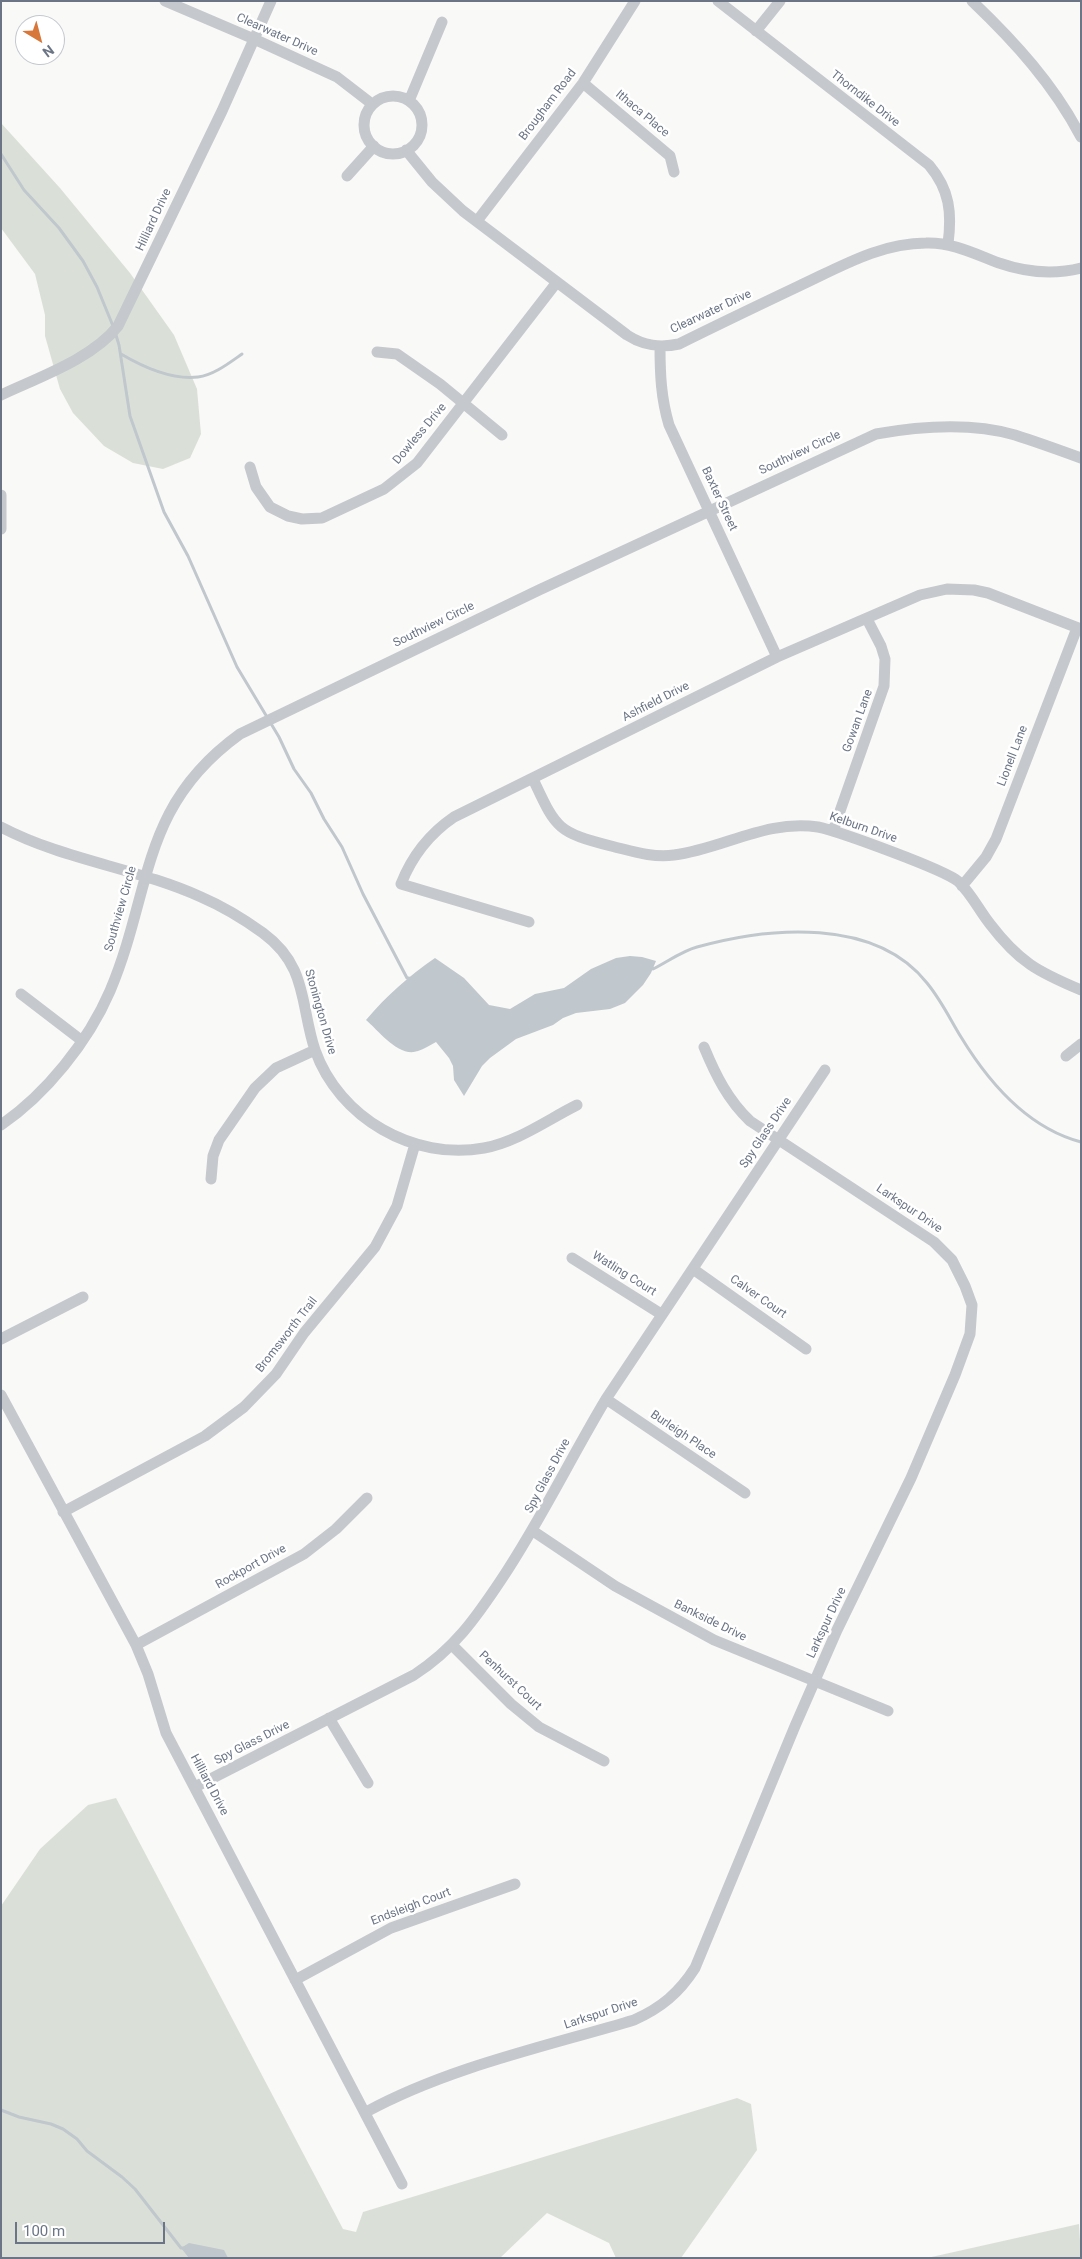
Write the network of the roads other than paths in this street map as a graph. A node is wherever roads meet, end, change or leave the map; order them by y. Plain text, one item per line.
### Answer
1 (165, 1) edge
2 (271, 1) edge
3 (635, 1) edge
4 (718, 1) edge
5 (780, 1) edge
6 (972, 1) edge
7 (442, 22) dead end
8 (756, 31) junction
9 (254, 38) junction
10 (583, 83) junction
11 (409, 101) junction
12 (372, 104) junction
13 (1081, 138) edge
14 (374, 146) junction
15 (406, 150) junction
16 (674, 172) dead end
17 (347, 176) dead end
18 (476, 221) junction
19 (948, 244) junction
20 (1081, 268) edge
21 (557, 282) junction
22 (660, 346) junction
23 (377, 352) dead end
24 (1, 394) edge
25 (463, 403) junction
26 (502, 435) dead end
27 (1081, 458) edge
28 (250, 467) dead end
29 (1, 495) edge
30 (710, 510) junction
31 (1, 529) edge
32 (867, 619) junction
33 (1079, 629) edge
34 (777, 657) junction
35 (533, 779) junction
36 (1, 827) edge
37 (833, 831) junction
38 (144, 877) junction
39 (962, 886) junction
40 (529, 922) dead end
41 (1081, 990) edge
42 (21, 994) dead end
43 (81, 1040) junction
44 (1081, 1044) edge
45 (704, 1047) dead end
46 (315, 1050) junction
47 (1066, 1056) dead end
48 (825, 1070) dead end
49 (576, 1105) dead end
50 (1, 1124) edge
51 (778, 1139) junction
52 (415, 1144) junction
53 (211, 1179) dead end
54 (572, 1258) dead end
55 (693, 1269) junction
56 (83, 1297) dead end
57 (661, 1314) junction
58 (1, 1339) edge
59 (806, 1349) dead end
60 (1, 1395) edge
61 (606, 1399) junction
62 (745, 1493) dead end
63 (368, 1498) dead end
64 (63, 1512) junction
65 (534, 1531) junction
66 (136, 1645) junction
67 (452, 1645) junction
68 (815, 1681) junction
69 (888, 1711) dead end
70 (329, 1718) junction
71 (604, 1761) dead end
72 (368, 1783) dead end
73 (195, 1787) junction
74 (515, 1884) dead end
75 (295, 1980) junction
76 (366, 2112) junction
77 (402, 2184) dead end

1 - 9 street, Clearwater Drive
2 - 9 street, Hilliard Drive
3 - 10 street, Brougham Road
4 - 8 street, Thorndike Drive
5 - 8 street
6 - 13 street
7 - 11 street
8 - 19 street, Thorndike Drive
9 - 12 street, Clearwater Drive
9 - 24 street, Hilliard Drive
10 - 16 street, Ithaca Place
10 - 18 street, Brougham Road
11 - 12 street
11 - 15 street
12 - 14 street
14 - 15 street
14 - 17 street
15 - 18 street, Clearwater Drive
18 - 21 street, Clearwater Drive
19 - 20 street, Clearwater Drive
19 - 22 street, Clearwater Drive
21 - 22 street, Clearwater Drive
21 - 25 street, Dowless Drive
22 - 30 street, Baxter Street
23 - 25 street
25 - 26 street
25 - 28 street, Dowless Drive
27 - 30 street, Southview Circle
29 - 31 street
30 - 34 street, Baxter Street
30 - 38 street, Southview Circle
32 - 33 street, Ashfield Drive
32 - 34 street, Ashfield Drive
32 - 37 street, Gowan Lane
33 - 39 street, Lionell Lane
34 - 35 street, Ashfield Drive
35 - 37 street, Kelburn Drive
35 - 40 street, Ashfield Drive
36 - 38 street, Stonington Drive
37 - 39 street, Kelburn Drive
38 - 43 street, Southview Circle
38 - 46 street, Stonington Drive
39 - 41 street, Kelburn Drive
42 - 43 street
43 - 50 street, Southview Circle
44 - 47 street
45 - 51 street, Larkspur Drive
46 - 52 street, Stonington Drive
46 - 53 street
48 - 51 street, Spy Glass Drive
49 - 52 street, Stonington Drive
51 - 55 street, Spy Glass Drive
51 - 68 street, Larkspur Drive
52 - 64 street, Bromsworth Trail
54 - 57 street, Watling Court
55 - 57 street, Spy Glass Drive
55 - 59 street, Calver Court
56 - 58 street
57 - 61 street, Spy Glass Drive
60 - 64 street, Hilliard Drive
61 - 62 street, Burleigh Place
61 - 65 street, Spy Glass Drive
63 - 66 street, Rockport Drive
64 - 66 street, Hilliard Drive
65 - 67 street, Spy Glass Drive
65 - 68 street, Bankside Drive
66 - 73 street, Hilliard Drive
67 - 70 street, Spy Glass Drive
67 - 71 street, Penhurst Court
68 - 69 street, Bankside Drive
68 - 76 street, Larkspur Drive
70 - 72 street
70 - 73 street, Spy Glass Drive
73 - 75 street, Hilliard Drive
74 - 75 street, Endsleigh Court
75 - 76 street, Hilliard Drive
76 - 77 street, Hilliard Drive

